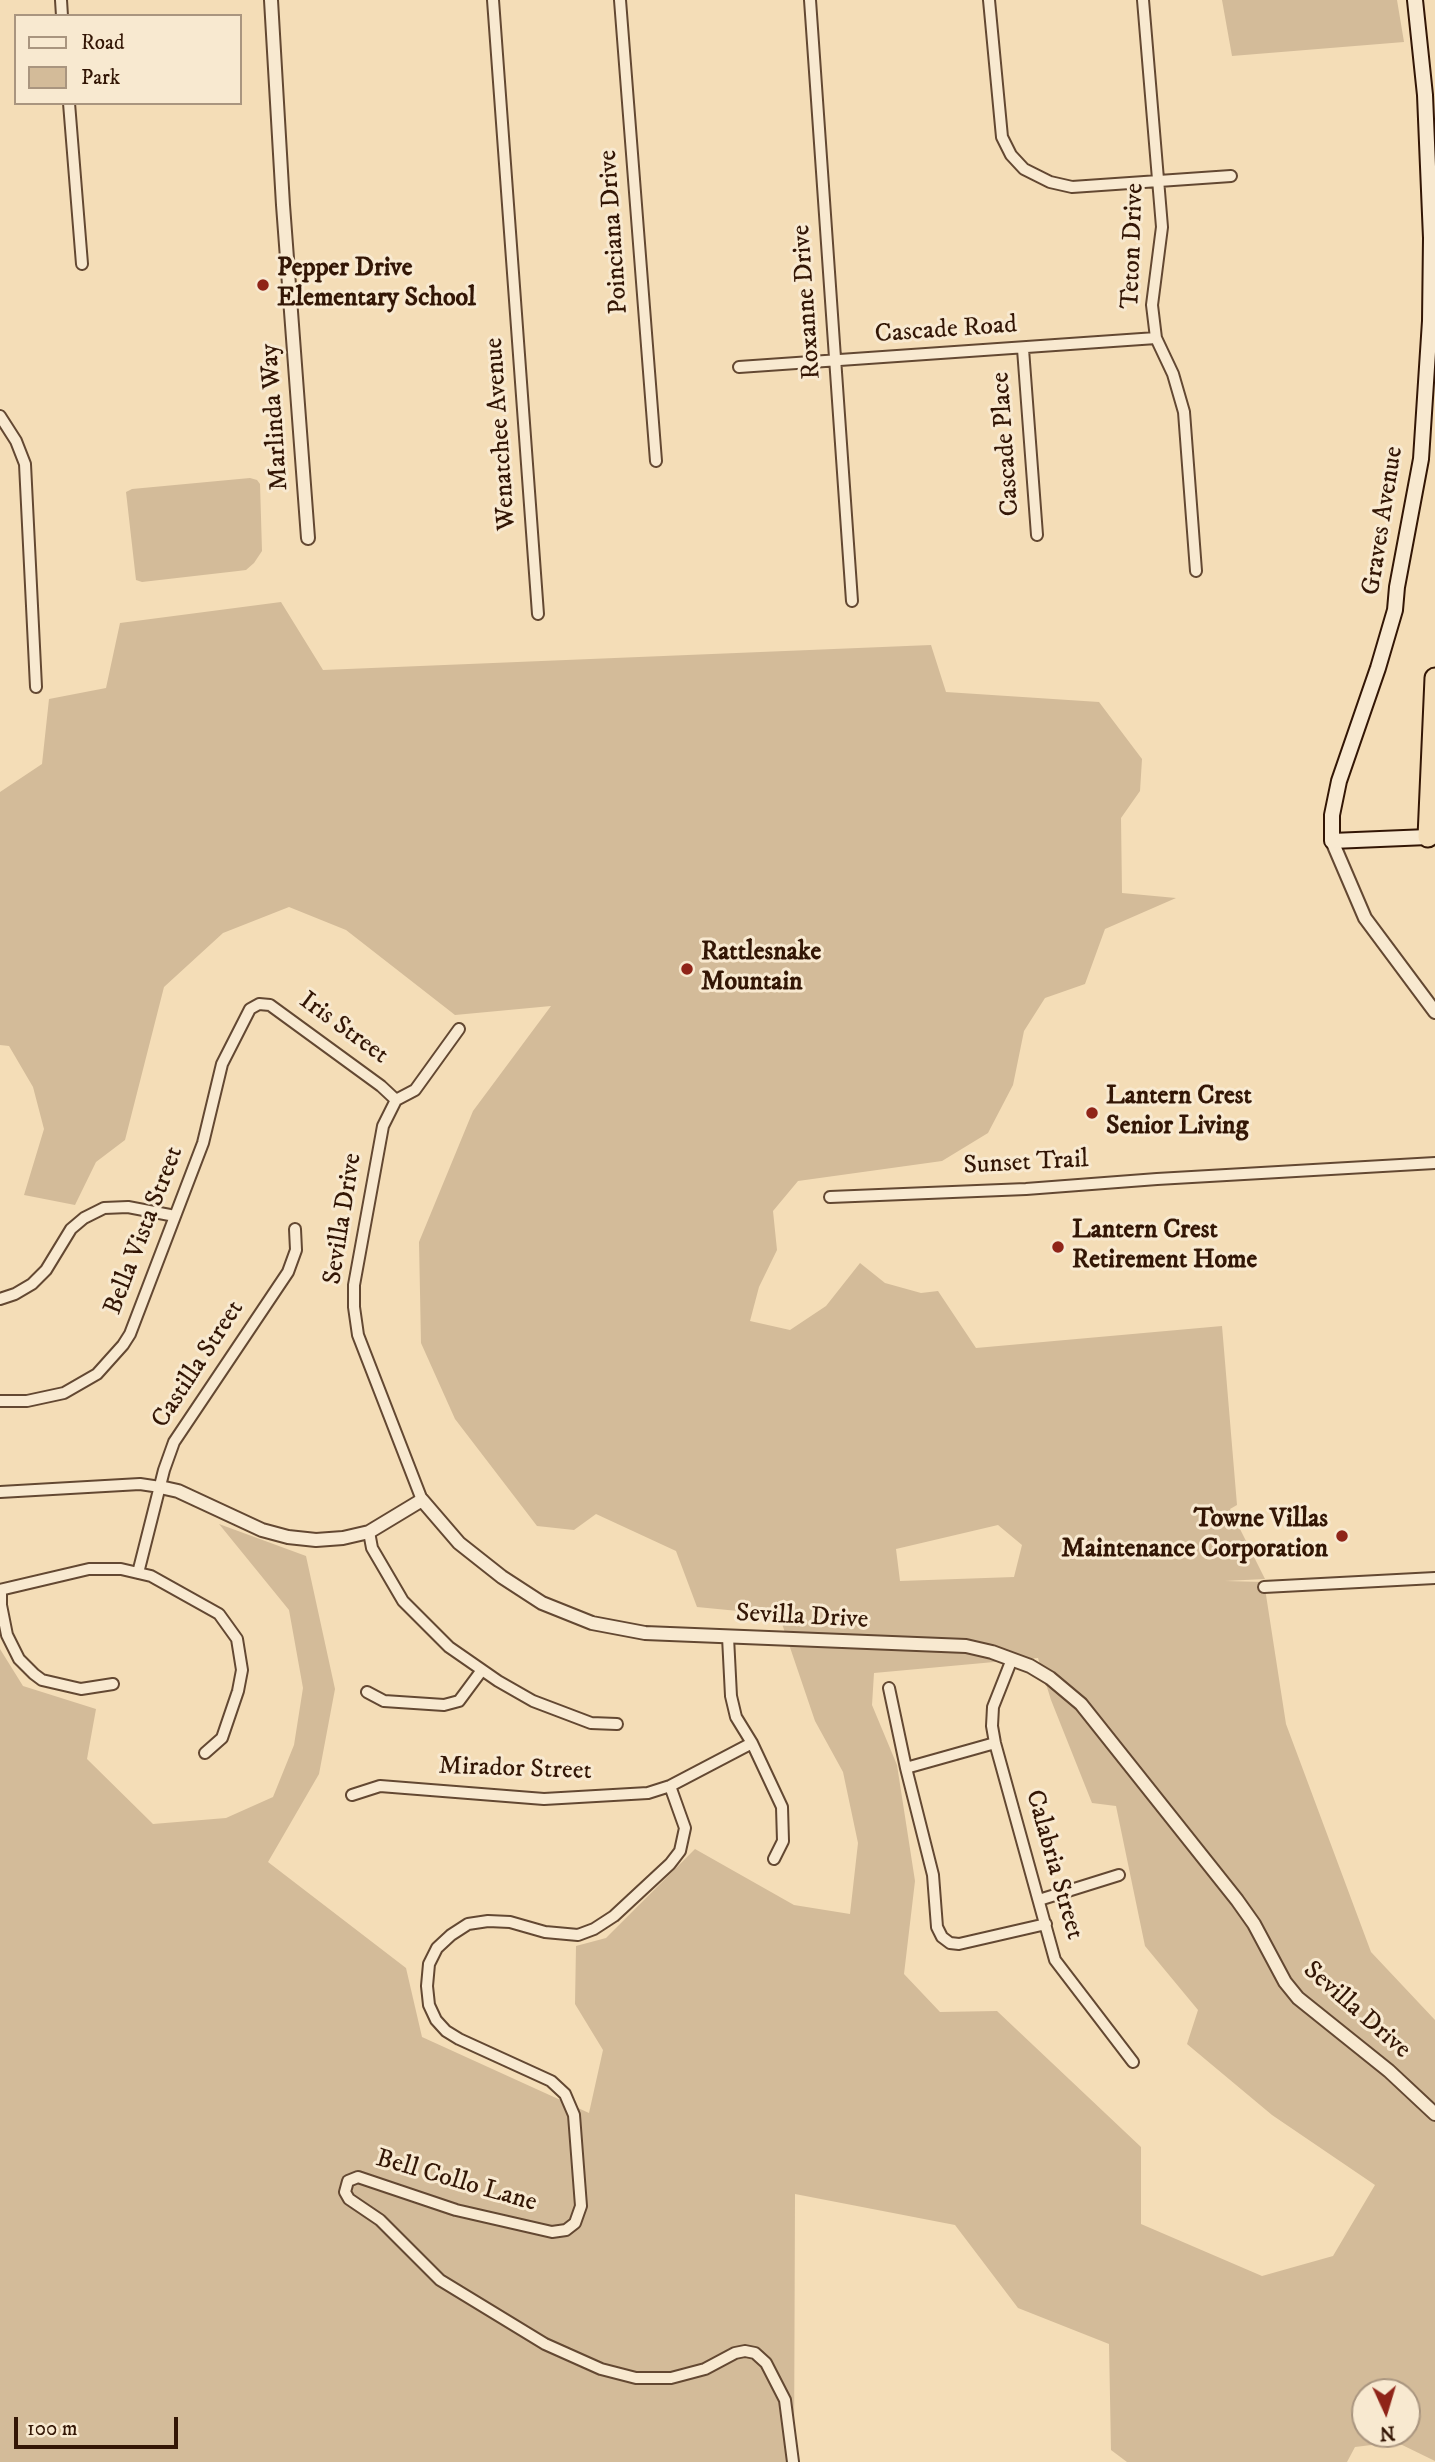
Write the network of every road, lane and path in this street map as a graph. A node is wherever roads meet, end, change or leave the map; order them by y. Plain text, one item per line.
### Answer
1 (271, 0) edge
2 (493, 0) edge
3 (620, 0) edge
4 (810, 0) edge
5 (989, 0) edge
6 (1143, 0) edge
7 (1415, 0) edge
8 (69, 105) edge
9 (1231, 176) dead end
10 (1159, 181) junction
11 (82, 264) dead end
12 (1156, 338) junction
13 (1023, 349) junction
14 (834, 361) junction
15 (739, 368) dead end
16 (0, 416) edge
17 (656, 461) dead end
18 (1037, 535) dead end
19 (308, 537) dead end
20 (1196, 572) dead end
21 (852, 601) dead end
22 (538, 614) dead end
23 (1435, 678) edge
24 (36, 687) dead end
25 (1429, 837) joint
26 (1332, 841) junction
27 (259, 1004) joint
28 (1435, 1012) edge
29 (459, 1029) dead end
30 (396, 1100) junction
31 (1435, 1163) edge
32 (830, 1197) dead end
33 (175, 1216) junction
34 (295, 1229) dead end
35 (0, 1299) edge
36 (0, 1401) edge
37 (160, 1487) junction
38 (0, 1492) edge
39 (422, 1500) junction
40 (369, 1532) junction
41 (138, 1573) junction
42 (1435, 1578) edge
43 (1264, 1587) dead end
44 (0, 1590) edge
45 (729, 1637) junction
46 (1012, 1659) junction
47 (482, 1670) junction
48 (113, 1684) dead end
49 (889, 1688) dead end
50 (367, 1692) dead end
51 (617, 1724) dead end
52 (995, 1743) junction
53 (752, 1744) junction
54 (205, 1753) dead end
55 (906, 1768) junction
56 (670, 1786) junction
57 (352, 1795) dead end
58 (774, 1859) dead end
59 (1119, 1875) dead end
60 (1039, 1900) junction
61 (1046, 1924) junction
62 (1133, 2062) dead end
63 (1435, 2114) edge
64 (793, 2462) edge

1 - 19 street, Marlinda Way
2 - 22 street, Wenatchee Avenue
3 - 17 street, Poinciana Drive
4 - 14 street, Roxanne Drive
5 - 10 street
6 - 10 street, Teton Drive
7 - 26 main road, Graves Avenue
8 - 11 street
9 - 10 street
10 - 12 street, Teton Drive
12 - 13 street, Cascade Road
12 - 20 street, Teton Drive
13 - 14 street, Cascade Road
13 - 18 street, Cascade Place
14 - 15 street, Cascade Road
14 - 21 street, Roxanne Drive
16 - 24 street
23 - 25 highway
25 - 26 main road
26 - 28 street, Graves Avenue
27 - 30 street, Iris Street
27 - 33 street, Bella Vista Street
29 - 30 street
30 - 39 street, Sevilla Drive
31 - 32 street, Sunset Trail
33 - 35 street
33 - 36 street, Bella Vista Street
34 - 37 street, Castilla Street
37 - 38 street
37 - 40 street
37 - 41 street, Castilla Street
39 - 40 street
39 - 45 street, Sevilla Drive
40 - 47 street
41 - 44 street
41 - 54 street
42 - 43 street
44 - 48 street
45 - 46 street, Sevilla Drive
45 - 53 street
46 - 52 street, Calabria Street
46 - 63 street, Sevilla Drive
47 - 50 street
47 - 51 street
49 - 55 street
52 - 55 street
52 - 60 street, Calabria Street
53 - 56 street, Mirador Street
53 - 58 street
55 - 61 street
56 - 57 street, Mirador Street
56 - 64 street, Bell Collo Lane
59 - 60 street
60 - 61 street, Calabria Street
61 - 62 street, Calabria Street

